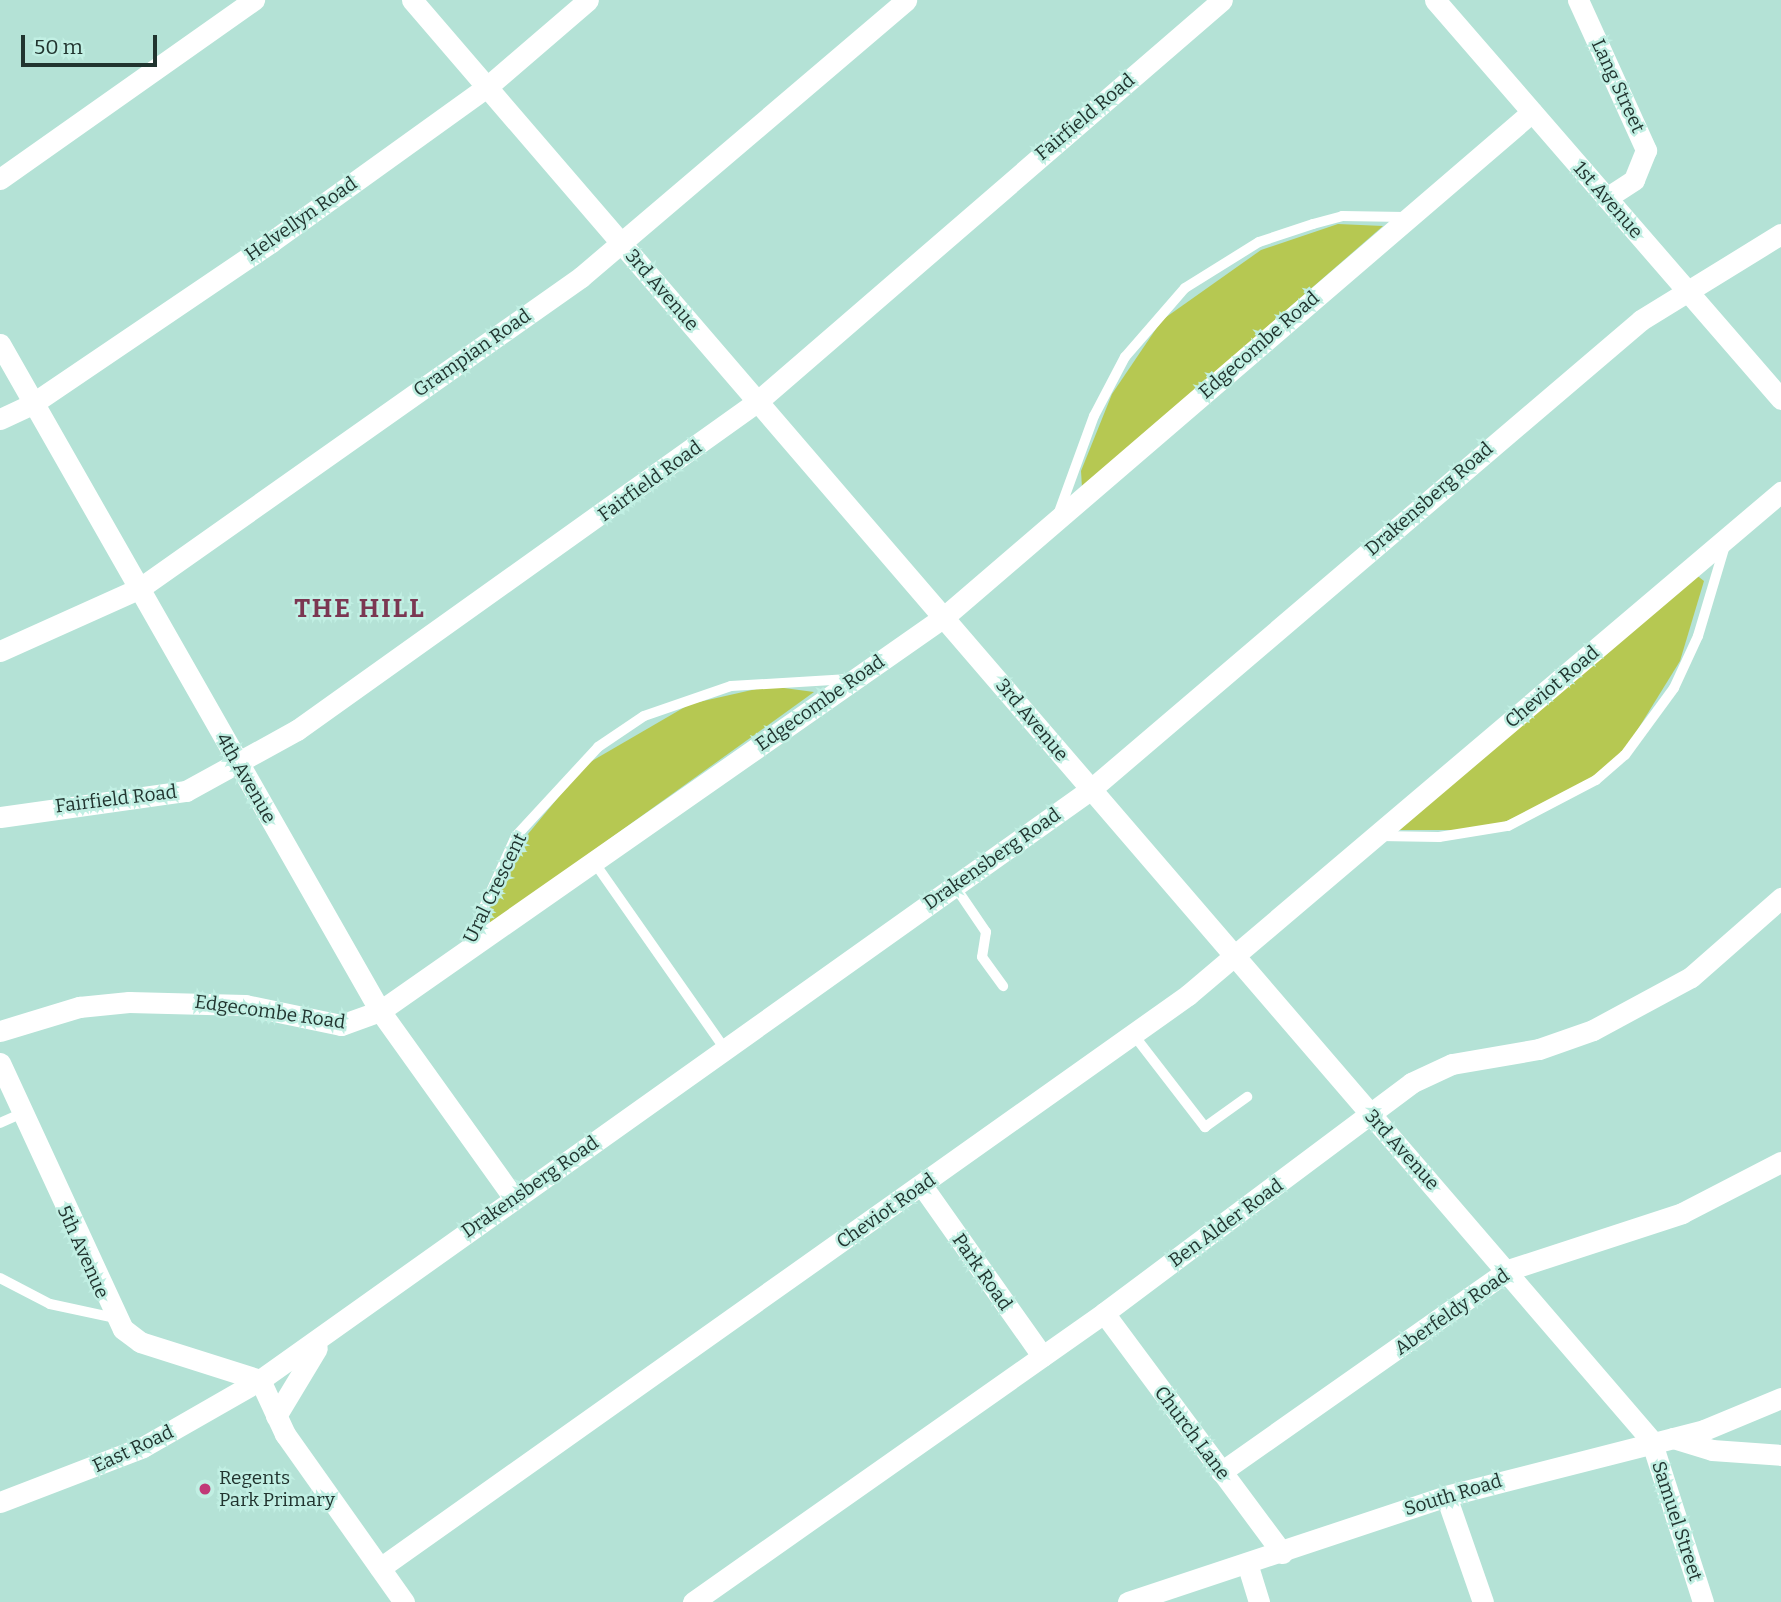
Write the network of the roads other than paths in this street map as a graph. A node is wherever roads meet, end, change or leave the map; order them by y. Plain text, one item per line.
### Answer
1 (254, 0) edge
2 (412, 0) edge
3 (588, 0) edge
4 (906, 0) edge
5 (1222, 0) edge
6 (1435, 0) edge
7 (1578, 0) edge
8 (487, 87) junction
9 (1532, 111) junction
10 (0, 179) edge
11 (1606, 198) junction
12 (1408, 218) junction
13 (1781, 234) edge
14 (624, 246) junction
15 (1685, 288) junction
16 (0, 344) edge
17 (1781, 399) edge
18 (758, 401) junction
19 (32, 404) junction
20 (0, 419) edge
21 (1781, 492) edge
22 (1058, 517) junction
23 (1727, 539) junction
24 (141, 588) junction
25 (944, 617) junction
26 (0, 652) edge
27 (855, 678) junction
28 (238, 767) junction
29 (1090, 790) junction
30 (0, 817) edge
31 (1377, 836) junction
32 (594, 862) junction
33 (954, 885) junction
34 (1781, 898) edge
35 (464, 953) junction
36 (1236, 957) junction
37 (1003, 986) dead end
38 (380, 1011) junction
39 (0, 1031) edge
40 (1133, 1034) junction
41 (725, 1049) junction
42 (0, 1063) edge
43 (1247, 1097) dead end
44 (22, 1113) junction
45 (1370, 1116) junction
46 (0, 1123) edge
47 (1781, 1162) edge
48 (923, 1187) junction
49 (513, 1198) junction
50 (1508, 1270) junction
51 (0, 1278) edge
52 (1104, 1313) junction
53 (115, 1318) junction
54 (331, 1329) junction
55 (1042, 1356) junction
56 (260, 1380) junction
57 (237, 1383) junction
58 (1781, 1398) edge
59 (281, 1425) junction
60 (1673, 1438) junction
61 (1651, 1440) junction
62 (1781, 1455) edge
63 (1221, 1472) junction
64 (1446, 1496) junction
65 (0, 1502) edge
66 (1282, 1553) junction
67 (1247, 1563) junction
68 (380, 1568) junction
69 (404, 1602) edge
70 (693, 1602) edge
71 (1128, 1602) edge
72 (1259, 1602) edge
73 (1483, 1602) edge
74 (1703, 1602) edge

1 - 10 street
2 - 8 street, 3rd Avenue
3 - 8 street, Helvellyn Road
4 - 14 street, Grampian Road
5 - 18 street, Fairfield Road
6 - 9 street, 1st Avenue
7 - 11 street, Lang Street
8 - 14 street, 3rd Avenue
8 - 19 street, Helvellyn Road
9 - 11 street, 1st Avenue
9 - 12 street, Edgecombe Road
11 - 15 street, 1st Avenue
12 - 22 street, Edgecombe Road
12 - 22 lane
13 - 15 street, Drakensberg Road
14 - 18 street, 3rd Avenue
14 - 24 street, Grampian Road
15 - 17 street, 1st Avenue
15 - 29 street, Drakensberg Road
16 - 19 street, 4th Avenue
18 - 25 street, 3rd Avenue
18 - 28 street, Fairfield Road
19 - 20 street, Helvellyn Road
19 - 24 street, 4th Avenue
21 - 23 street, Cheviot Road
22 - 25 street, Edgecombe Road
23 - 31 street, Cheviot Road
23 - 31 lane
24 - 26 street, Grampian Road
24 - 28 street, 4th Avenue
25 - 27 street, Edgecombe Road
25 - 29 street, 3rd Avenue
27 - 32 street, Edgecombe Road
27 - 35 lane, Ural Crescent
28 - 30 street, Fairfield Road
28 - 38 street, 4th Avenue
29 - 33 street, Drakensberg Road
29 - 36 street, 3rd Avenue
31 - 36 street, Cheviot Road
32 - 35 street, Edgecombe Road
32 - 41 lane
33 - 37 lane
33 - 41 street, Drakensberg Road
34 - 45 street, Ben Alder Road
35 - 38 street, Edgecombe Road
36 - 40 street, Cheviot Road
36 - 45 street, 3rd Avenue
38 - 39 street, Edgecombe Road
38 - 49 street, 4th Avenue
40 - 43 lane
40 - 48 street, Cheviot Road
41 - 49 street, Drakensberg Road
42 - 44 street, 5th Avenue
44 - 46 lane
44 - 53 street, 5th Avenue
45 - 50 street, 3rd Avenue
45 - 52 street, Ben Alder Road
47 - 50 street, Aberfeldy Road
48 - 55 street, Park Road
48 - 68 street, Cheviot Road
49 - 54 street, Drakensberg Road
50 - 61 street, 3rd Avenue
50 - 63 street, Aberfeldy Road
51 - 53 lane
52 - 55 street, Ben Alder Road
52 - 63 street, Church Lane
53 - 57 street, 5th Avenue
54 - 56 street, Drakensberg Road
54 - 59 street
55 - 70 street, Ben Alder Road
56 - 57 street, East Road
56 - 59 street
57 - 59 street
57 - 65 street, East Road
58 - 60 street, South Road
59 - 68 street
60 - 61 street, South Road
60 - 62 street
61 - 64 street, South Road
61 - 74 street, Samuel Street
63 - 66 street, Church Lane
64 - 66 street, South Road
64 - 73 street
66 - 67 street, South Road
67 - 71 street, South Road
67 - 72 street
68 - 69 street

